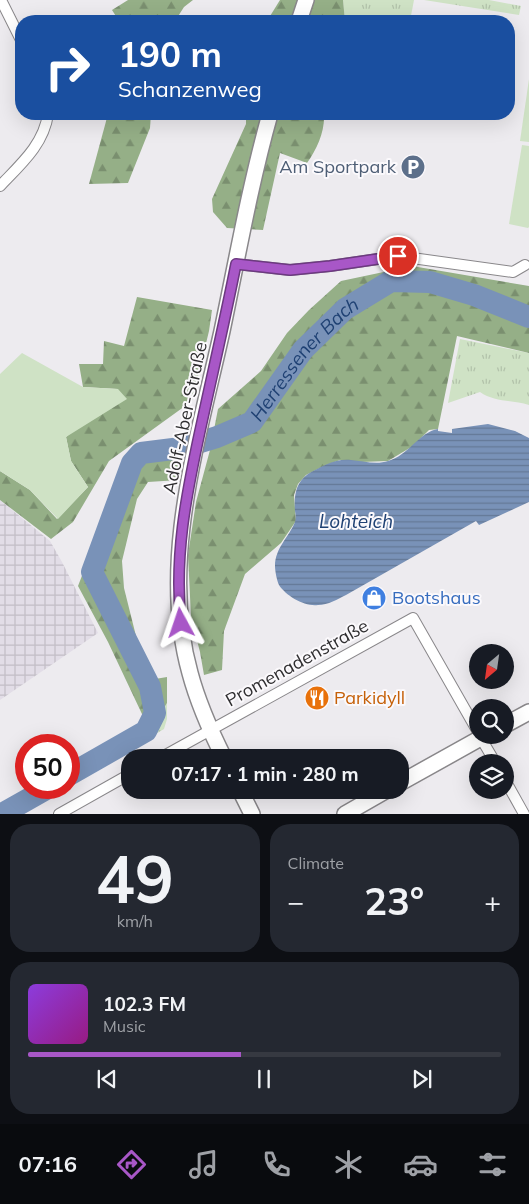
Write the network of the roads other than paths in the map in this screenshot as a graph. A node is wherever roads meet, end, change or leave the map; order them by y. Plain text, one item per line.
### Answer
1 (1, 0) edge
2 (306, 0) edge
3 (301, 15) edge
4 (15, 28) edge
5 (47, 120) edge
6 (269, 120) edge
7 (0, 186) edge
8 (236, 264) junction
9 (525, 265) dead end
10 (529, 712) edge
11 (469, 714) edge
12 (514, 720) edge
13 (210, 730) junction
14 (469, 742) edge
15 (176, 749) edge
16 (220, 749) edge
17 (409, 778) edge
18 (121, 779) edge
19 (514, 796) edge
20 (244, 799) edge
21 (371, 799) edge
22 (59, 814) edge
23 (252, 814) edge
24 (345, 814) edge
25 (524, 814) edge

1 - 4 street
2 - 3 main road
5 - 7 street
6 - 8 main road, Adolf-Aber-Straße
8 - 9 street
8 - 13 main road, Adolf-Aber-Straße
10 - 12 main road
11 - 13 street, Promenadenstraße
13 - 15 street, Promenadenstraße
13 - 16 main road, Adolf-Aber-Straße
14 - 17 main road
18 - 22 street
19 - 25 street
20 - 23 main road
21 - 24 main road

